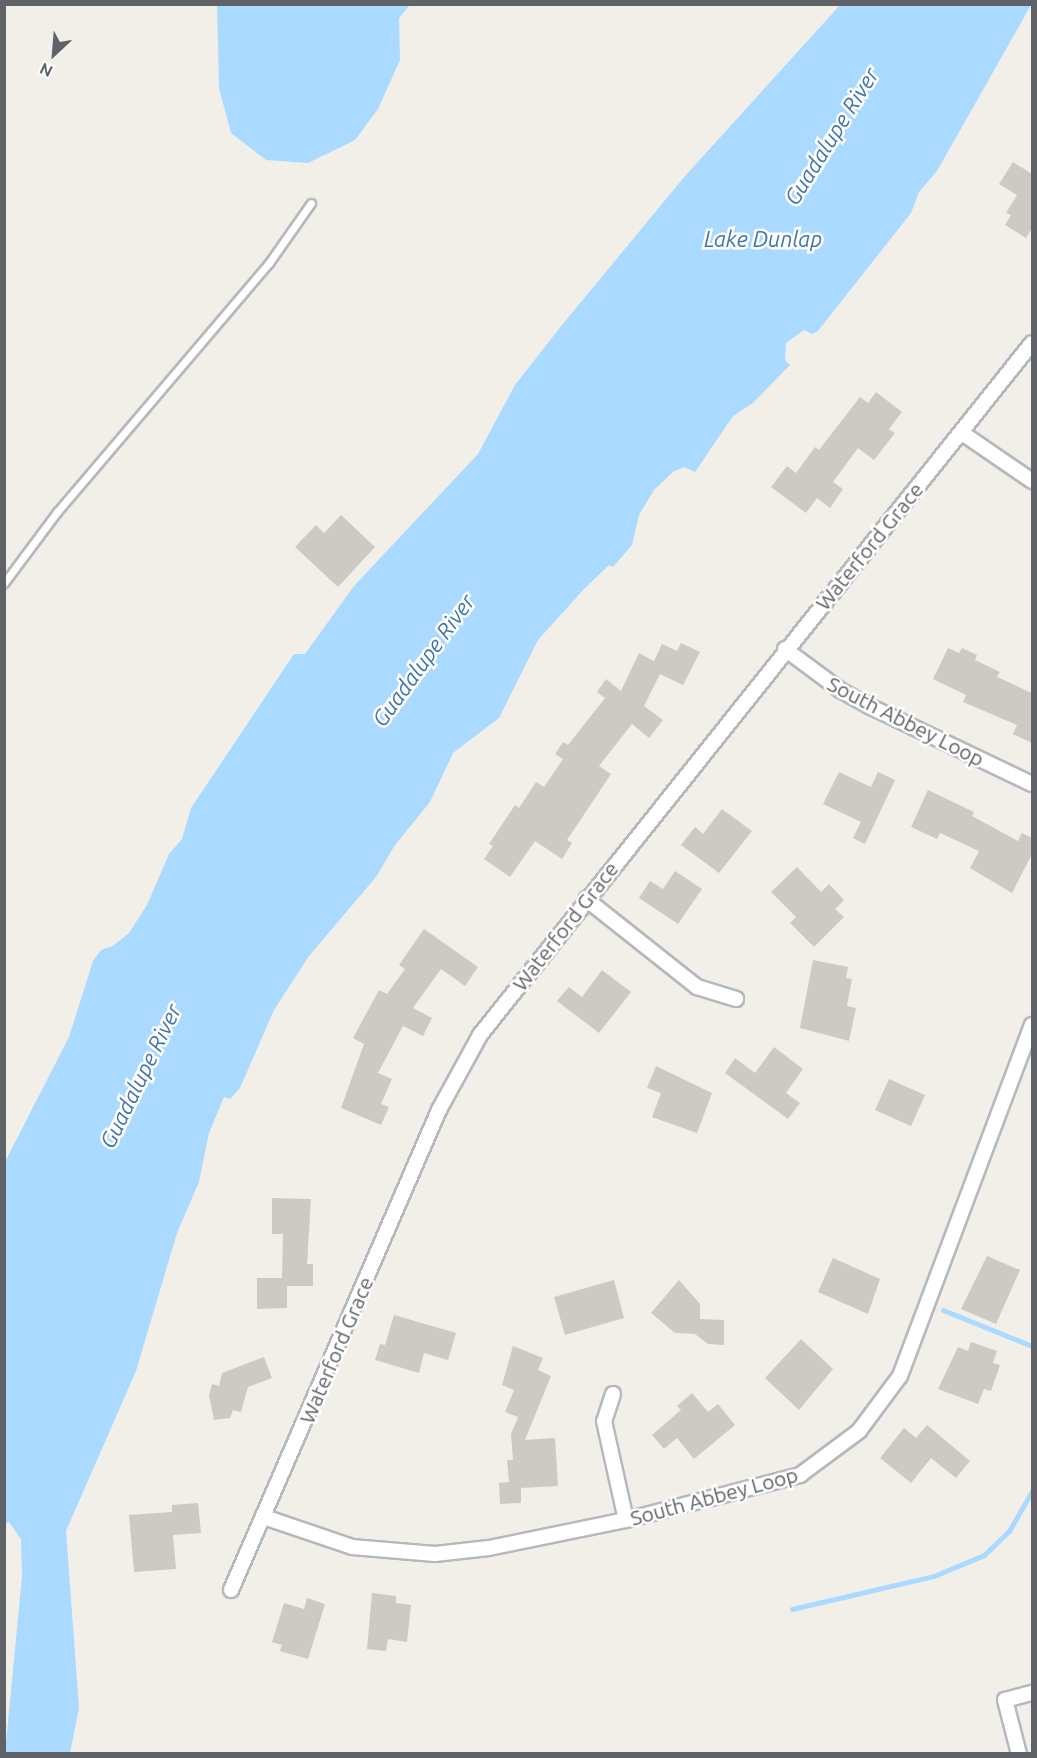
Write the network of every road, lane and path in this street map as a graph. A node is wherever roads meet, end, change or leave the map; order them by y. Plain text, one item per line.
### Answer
1 (311, 202) dead end
2 (1032, 343) edge
3 (962, 433) junction
4 (1032, 481) edge
5 (4, 583) edge
6 (785, 649) junction
7 (1032, 784) edge
8 (586, 898) junction
9 (736, 999) dead end
10 (1032, 1025) edge
11 (613, 1394) dead end
12 (264, 1517) junction
13 (626, 1520) junction
14 (231, 1590) dead end
15 (1032, 1693) edge
16 (1019, 1754) edge

1 - 5 lane
2 - 3 street, Waterford Grace
3 - 4 street
3 - 6 street, Waterford Grace
6 - 7 street, South Abbey Loop
6 - 8 street, Waterford Grace
8 - 9 street
8 - 12 street, Waterford Grace
10 - 13 street, South Abbey Loop
11 - 13 street
12 - 13 street, South Abbey Loop
12 - 14 street, Waterford Grace
15 - 16 street

